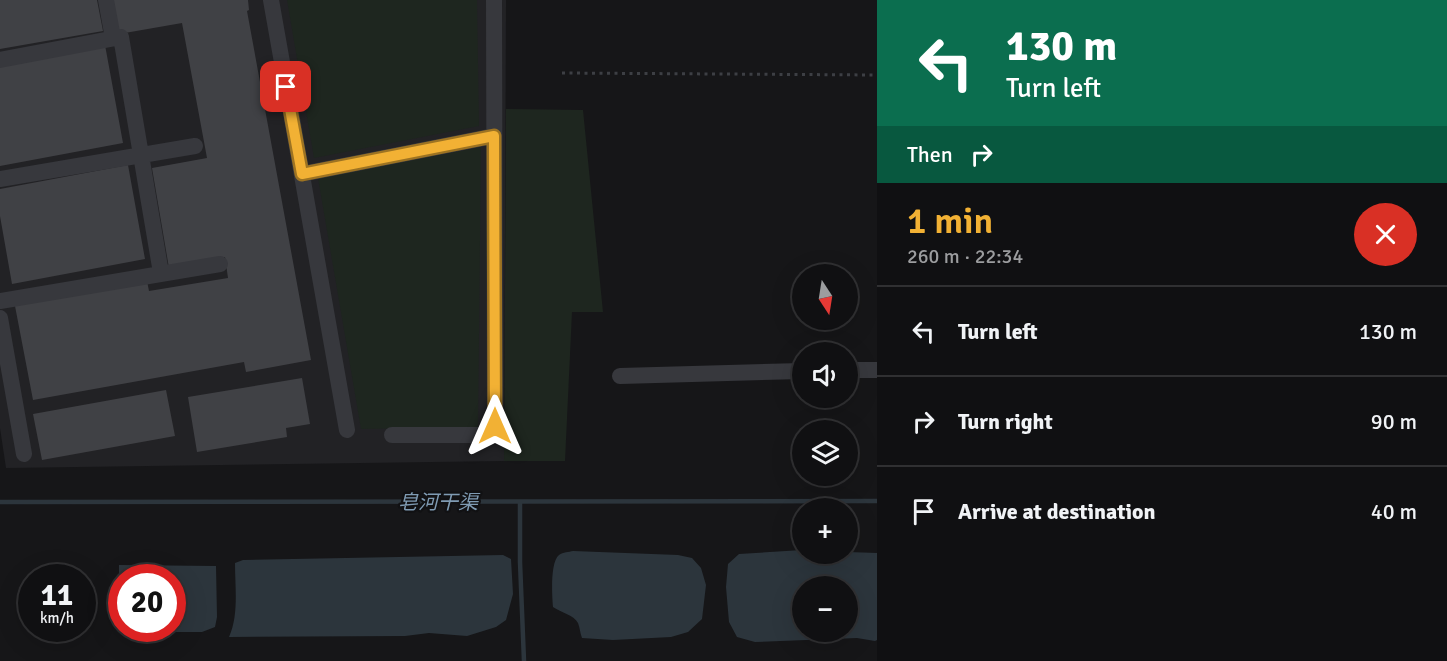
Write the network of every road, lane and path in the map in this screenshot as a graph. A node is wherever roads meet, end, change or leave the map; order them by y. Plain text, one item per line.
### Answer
1 (106, 0) edge
2 (271, 0) edge
3 (494, 0) edge
4 (113, 38) junction
5 (0, 60) edge
6 (562, 73) dead end
7 (877, 75) edge
8 (494, 136) junction
9 (195, 146) dead end
10 (141, 155) junction
11 (302, 174) junction
12 (0, 179) edge
13 (220, 264) dead end
14 (161, 273) junction
15 (0, 301) edge
16 (0, 318) edge
17 (858, 370) edge
18 (877, 370) edge
19 (792, 371) edge
20 (620, 376) dead end
21 (347, 430) dead end
22 (392, 435) dead end
23 (24, 454) dead end

1 - 4 lane
2 - 11 lane
3 - 8 lane
4 - 5 lane
4 - 10 lane
6 - 7 path
8 - 11 lane
8 - 22 lane
9 - 10 lane
10 - 12 lane
10 - 14 lane
11 - 21 lane
13 - 14 lane
14 - 15 lane
16 - 23 lane
17 - 18 lane
19 - 20 lane

